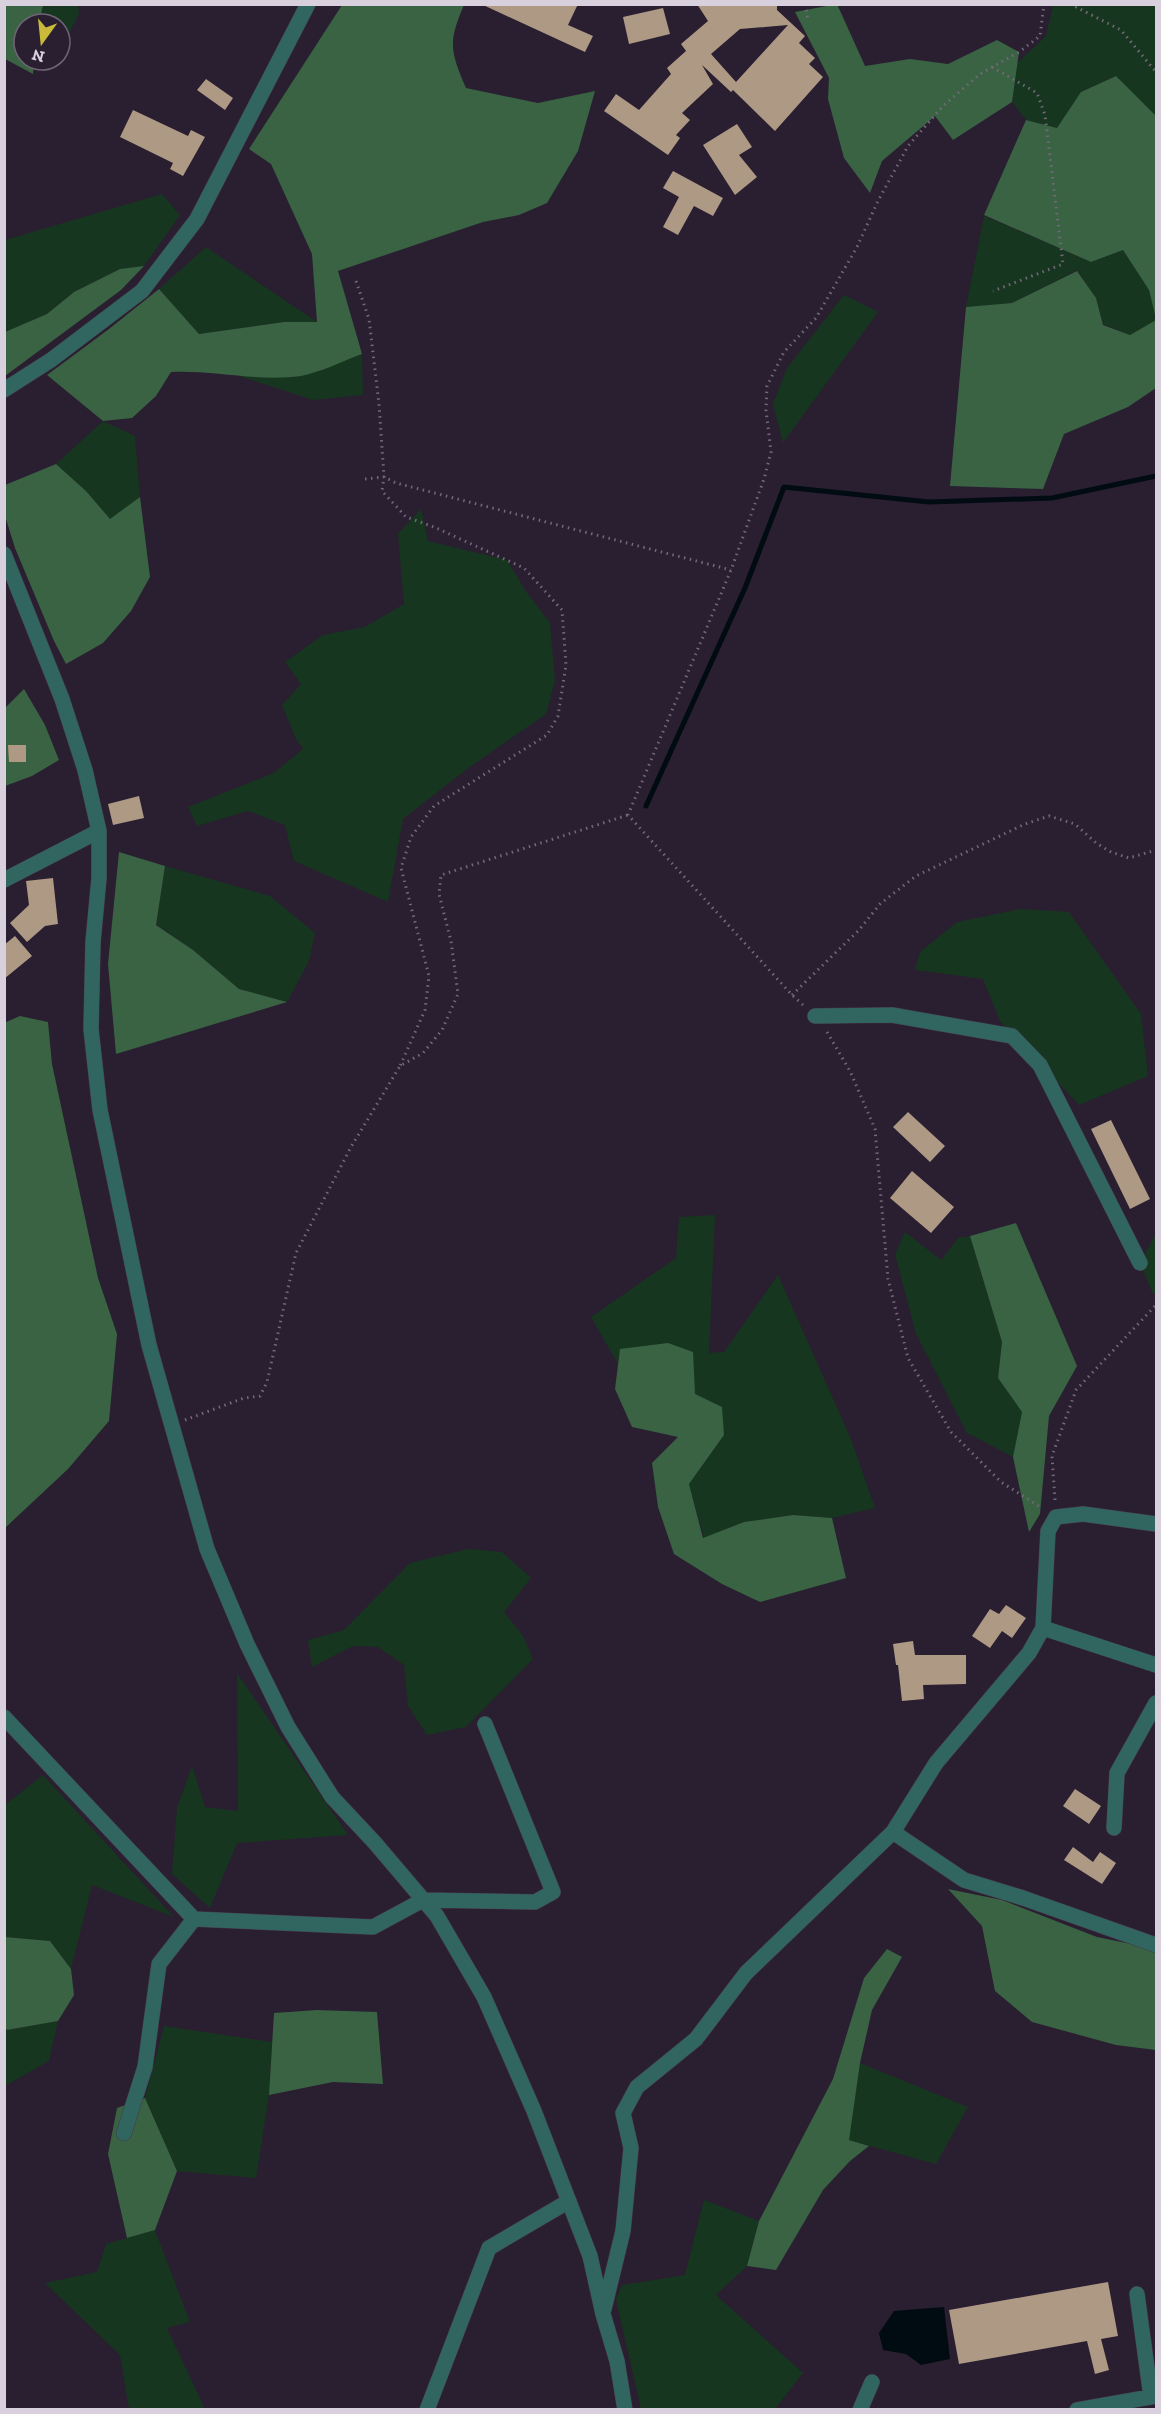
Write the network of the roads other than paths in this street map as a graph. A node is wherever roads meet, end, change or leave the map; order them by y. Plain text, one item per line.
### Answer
1 (308, 4) edge
2 (4, 390) edge
3 (4, 554) edge
4 (99, 831) junction
5 (4, 880) edge
6 (815, 1016) road end
7 (1140, 1263) dead end
8 (1156, 1524) edge
9 (1043, 1628) junction
10 (1156, 1665) edge
11 (1156, 1702) edge
12 (4, 1717) edge
13 (485, 1724) dead end
14 (1114, 1828) dead end
15 (893, 1832) junction
16 (423, 1900) junction
17 (194, 1919) junction
18 (1156, 1945) edge
19 (124, 2133) dead end
20 (569, 2201) junction
21 (1137, 2294) dead end
22 (603, 2314) junction
23 (872, 2382) dead end
24 (1154, 2396) edge
25 (427, 2409) edge
26 (626, 2409) edge
27 (860, 2409) edge
28 (1077, 2409) edge

1 - 2 street
3 - 4 street
4 - 5 street
4 - 16 street
6 - 7 street
8 - 9 street
9 - 10 street
9 - 15 street
11 - 14 street
12 - 17 street
13 - 16 street
15 - 18 street
15 - 22 street
16 - 17 street
16 - 20 street
17 - 19 street
20 - 22 street
20 - 25 street
21 - 24 street
22 - 26 street
23 - 27 street
24 - 28 street

